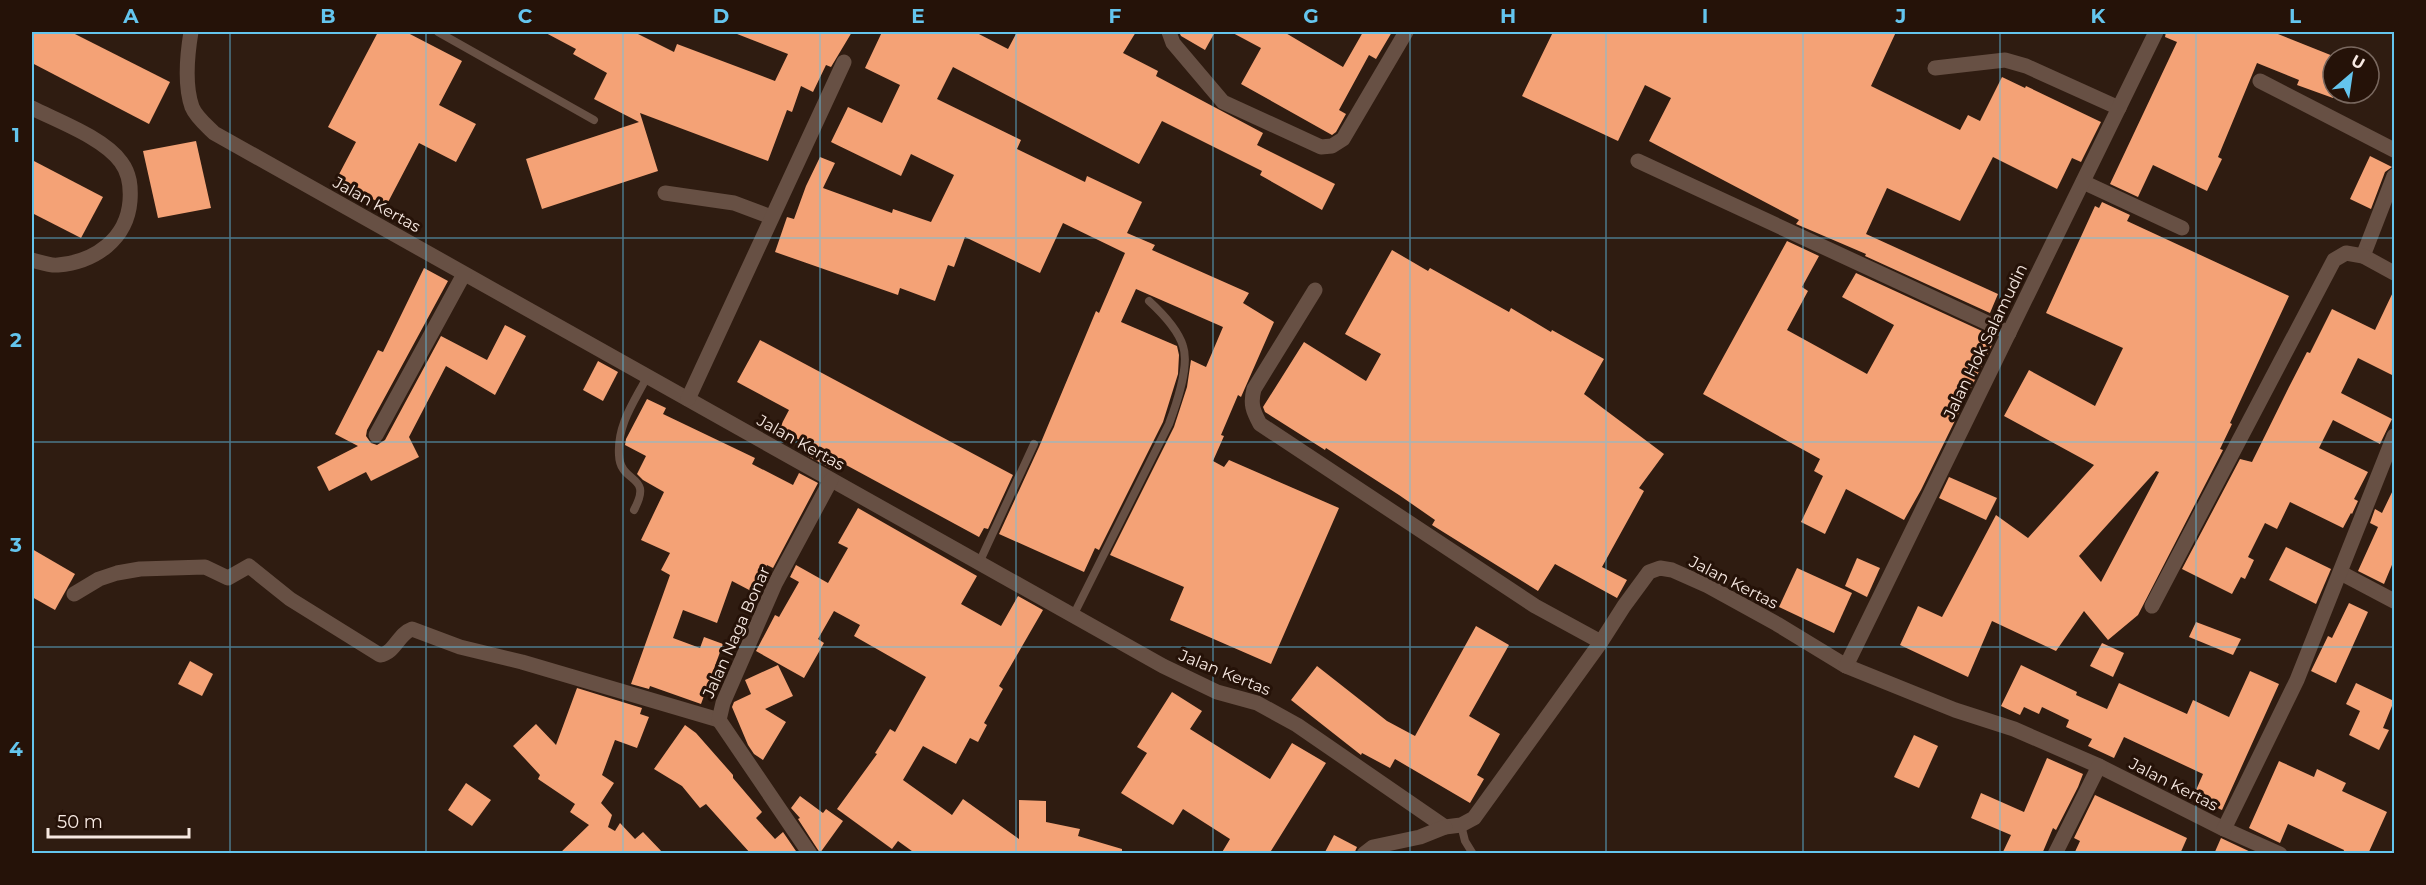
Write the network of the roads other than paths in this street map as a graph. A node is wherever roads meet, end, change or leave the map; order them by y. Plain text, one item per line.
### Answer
1 (191, 32) edge
2 (438, 32) edge
3 (1169, 32) edge
4 (1406, 32) edge
5 (2156, 32) edge
6 (844, 62) dead end
7 (1935, 68) dead end
8 (2260, 81) dead end
9 (32, 108) edge
10 (2119, 108) junction
11 (594, 120) dead end
12 (2394, 150) edge
13 (1638, 161) dead end
14 (2394, 176) edge
15 (2083, 182) junction
16 (665, 193) dead end
17 (771, 217) junction
18 (2182, 228) dead end
19 (2363, 256) junction
20 (32, 260) edge
21 (2394, 273) edge
22 (464, 274) junction
23 (1315, 290) dead end
24 (1149, 301) dead end
25 (2009, 333) junction
26 (647, 377) junction
27 (688, 399) junction
28 (376, 435) dead end
29 (2394, 436) edge
30 (1034, 444) dead end
31 (831, 480) junction
32 (634, 510) dead end
33 (979, 563) junction
34 (2341, 573) junction
35 (74, 594) dead end
36 (2394, 601) edge
37 (2152, 606) dead end
38 (1073, 616) junction
39 (1601, 642) junction
40 (1846, 666) junction
41 (719, 720) junction
42 (2099, 766) junction
43 (1461, 825) junction
44 (1445, 827) junction
45 (2224, 829) junction
46 (810, 854) edge
47 (1364, 854) edge
48 (1473, 854) edge
49 (2055, 854) edge
50 (2280, 854) edge

1 - 22 street, Jalan Kertas
2 - 11 lane
3 - 4 street
5 - 10 street, Jalan Hok Salamudin
6 - 17 street
7 - 10 street
8 - 12 street
9 - 20 street
10 - 15 street, Jalan Hok Salamudin
13 - 25 street
14 - 19 street
15 - 18 street
15 - 25 street, Jalan Hok Salamudin
16 - 17 street
17 - 27 street
19 - 21 street
19 - 37 street
22 - 26 street, Jalan Kertas
22 - 28 street
23 - 39 street
24 - 38 lane
25 - 40 street, Jalan Hok Salamudin
26 - 27 street, Jalan Kertas
26 - 32 lane
27 - 31 street, Jalan Kertas
29 - 34 street
30 - 33 lane
31 - 33 street, Jalan Kertas
31 - 41 street, Jalan Naga Bonar
33 - 38 street, Jalan Kertas
34 - 36 street
34 - 45 street
35 - 41 street
38 - 44 street, Jalan Kertas
39 - 40 street, Jalan Kertas
39 - 43 street, Jalan Kertas
40 - 42 street, Jalan Kertas
41 - 46 street, Jalan Naga Bonar
42 - 45 street, Jalan Kertas
42 - 49 street
43 - 44 street
43 - 48 lane
44 - 47 street
45 - 50 street, Jalan Kertas

